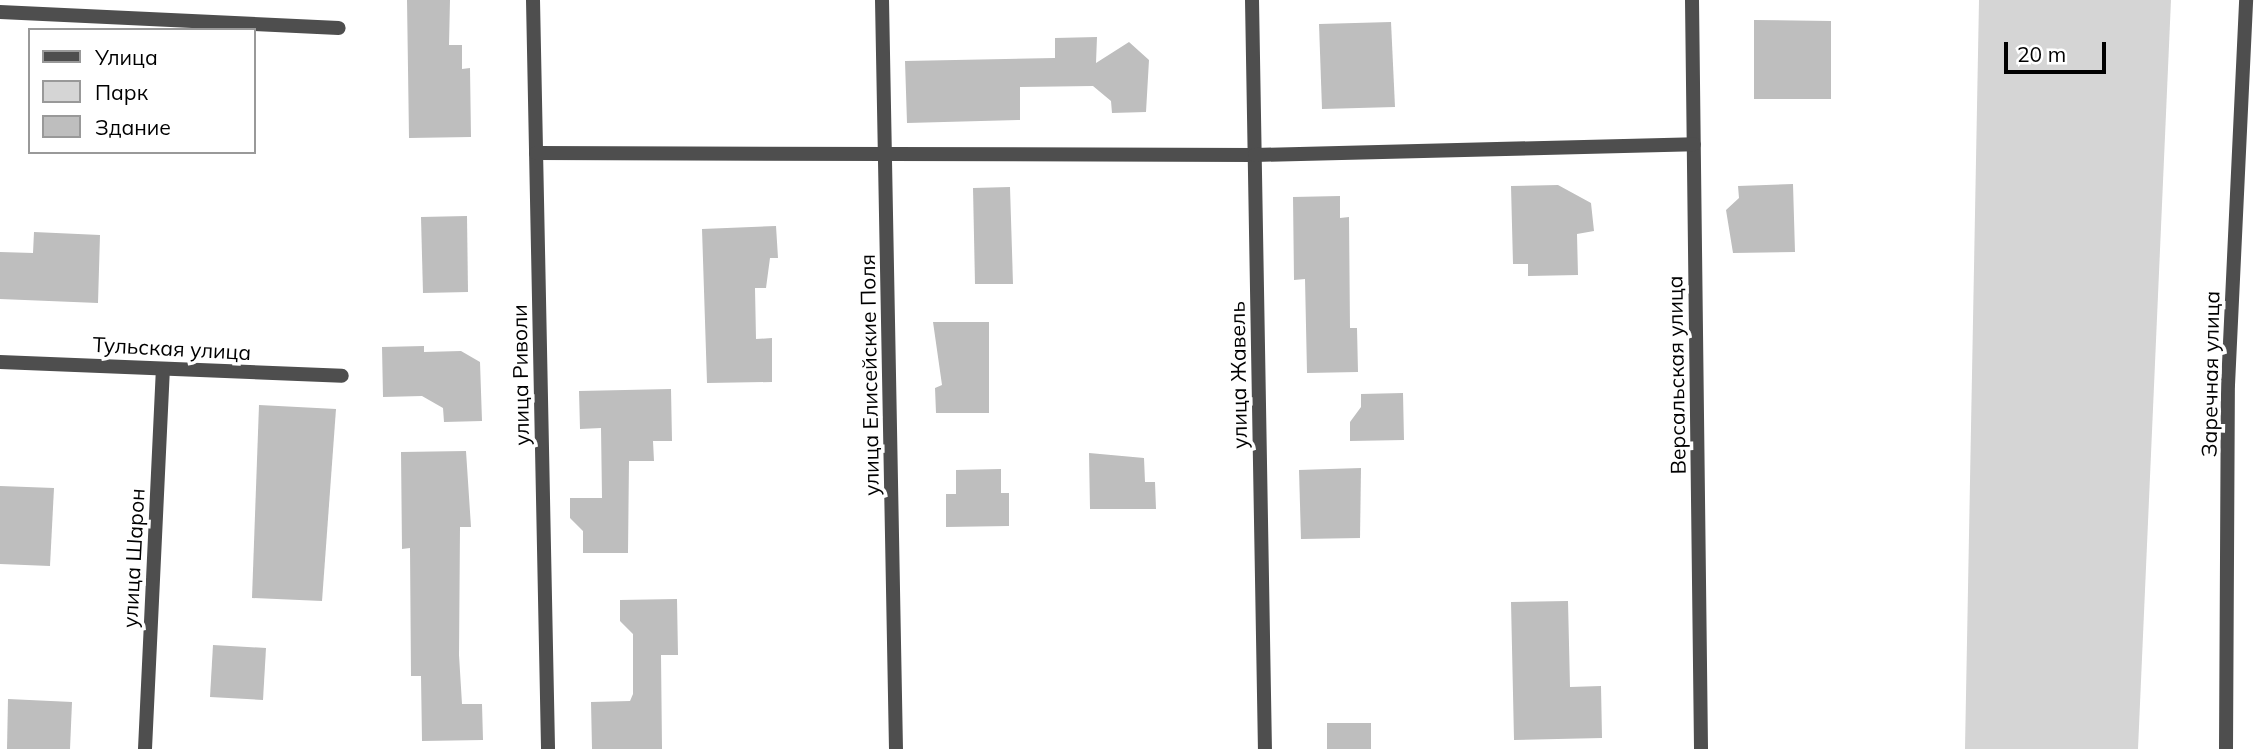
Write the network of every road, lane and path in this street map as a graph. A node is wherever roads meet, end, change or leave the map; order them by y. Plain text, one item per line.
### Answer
1 (533, 0) edge
2 (882, 0) edge
3 (1252, 0) edge
4 (1692, 0) edge
5 (2246, 0) edge
6 (0, 12) edge
7 (339, 28) dead end
8 (1694, 144) junction
9 (536, 153) junction
10 (1255, 155) junction
11 (886, 157) junction
12 (0, 362) edge
13 (163, 369) junction
14 (342, 376) dead end
15 (145, 749) edge
16 (548, 749) edge
17 (896, 749) edge
18 (1265, 749) edge
19 (1700, 749) edge
20 (2226, 749) edge

1 - 9 street, улица Риволи
2 - 11 street, улица Елисейские Поля
3 - 10 street, улица Жавель
4 - 8 street, Версальская улица
5 - 20 street, Заречная улица
6 - 7 street
8 - 10 street
8 - 19 street, Версальская улица
9 - 11 street
9 - 16 street, улица Риволи
10 - 11 street
10 - 18 street, улица Жавель
11 - 17 street, улица Елисейские Поля
12 - 13 street, Тульская улица
13 - 14 street, Тульская улица
13 - 15 street, улица Шарон

